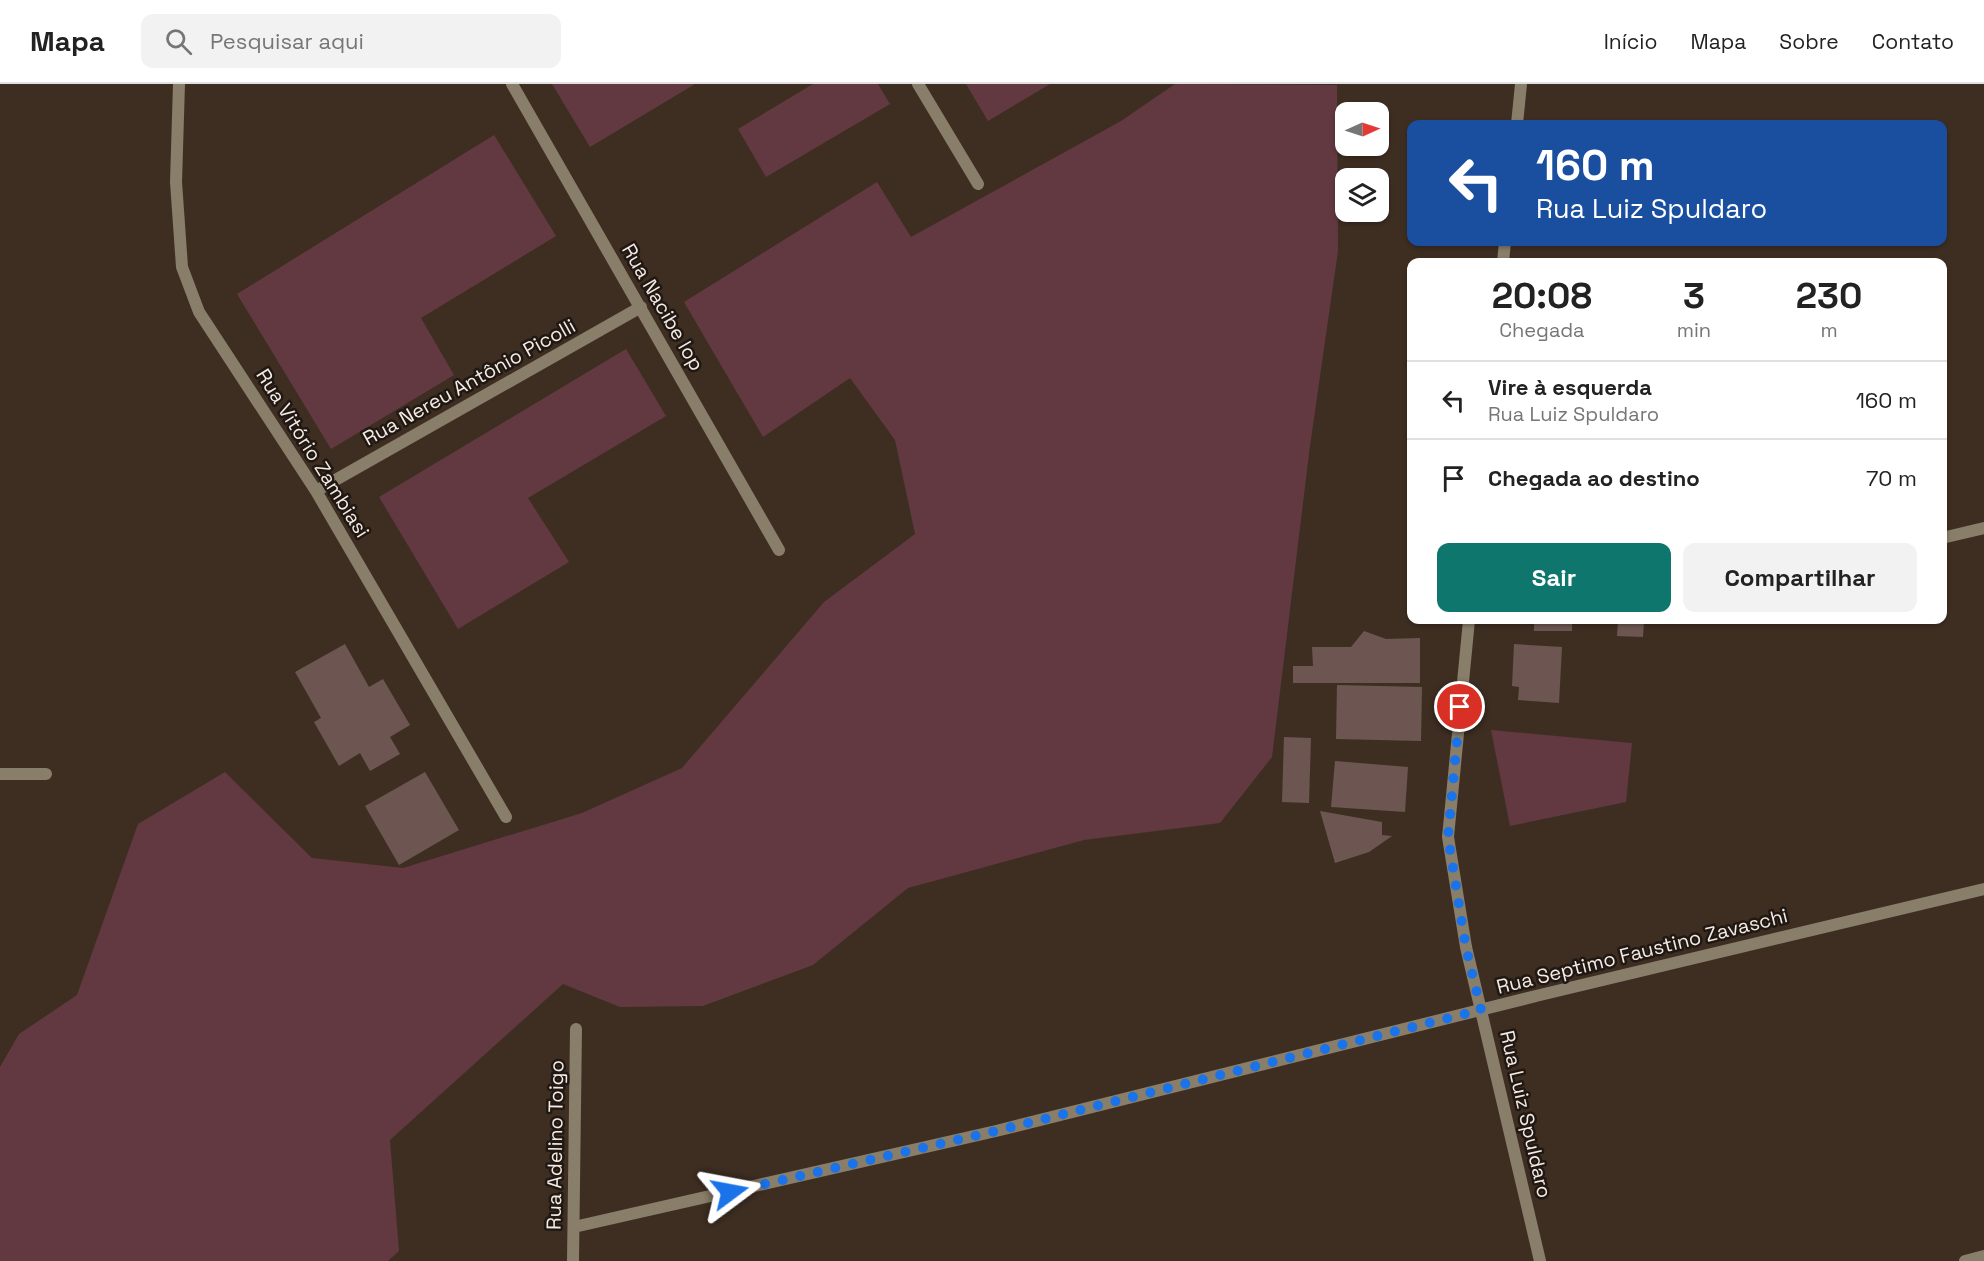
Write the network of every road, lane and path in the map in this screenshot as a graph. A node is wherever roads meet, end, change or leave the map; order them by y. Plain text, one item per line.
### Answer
1 (179, 84) edge
2 (512, 84) edge
3 (918, 84) edge
4 (1521, 84) edge
5 (1517, 120) edge
6 (978, 184) dead end
7 (641, 307) junction
8 (316, 490) junction
9 (1984, 528) edge
10 (1947, 537) edge
11 (779, 550) dead end
12 (1469, 624) edge
13 (0, 774) edge
14 (46, 774) dead end
15 (506, 817) dead end
16 (1984, 889) edge
17 (1481, 1010) junction
18 (576, 1029) dead end
19 (574, 1227) junction
20 (1984, 1256) edge
21 (573, 1261) edge
22 (1540, 1261) edge
23 (1965, 1261) edge

1 - 8 street, Rua Vitório Zambiasi
2 - 7 street, Rua Nacibe Iop
3 - 6 street
4 - 5 street
7 - 8 street, Rua Nereu Antônio Picolli
7 - 11 street, Rua Nacibe Iop
8 - 15 street, Rua Vitório Zambiasi
9 - 10 street
12 - 17 street, Rua Luiz Spuldaro
13 - 14 street
16 - 17 street, Rua Septimo Faustino Zavaschi
17 - 19 street, Rua Septimo Faustino Zavaschi
17 - 22 street, Rua Luiz Spuldaro
18 - 19 street, Rua Adelino Toigo
19 - 21 street, Rua Adelino Toigo
20 - 23 street

